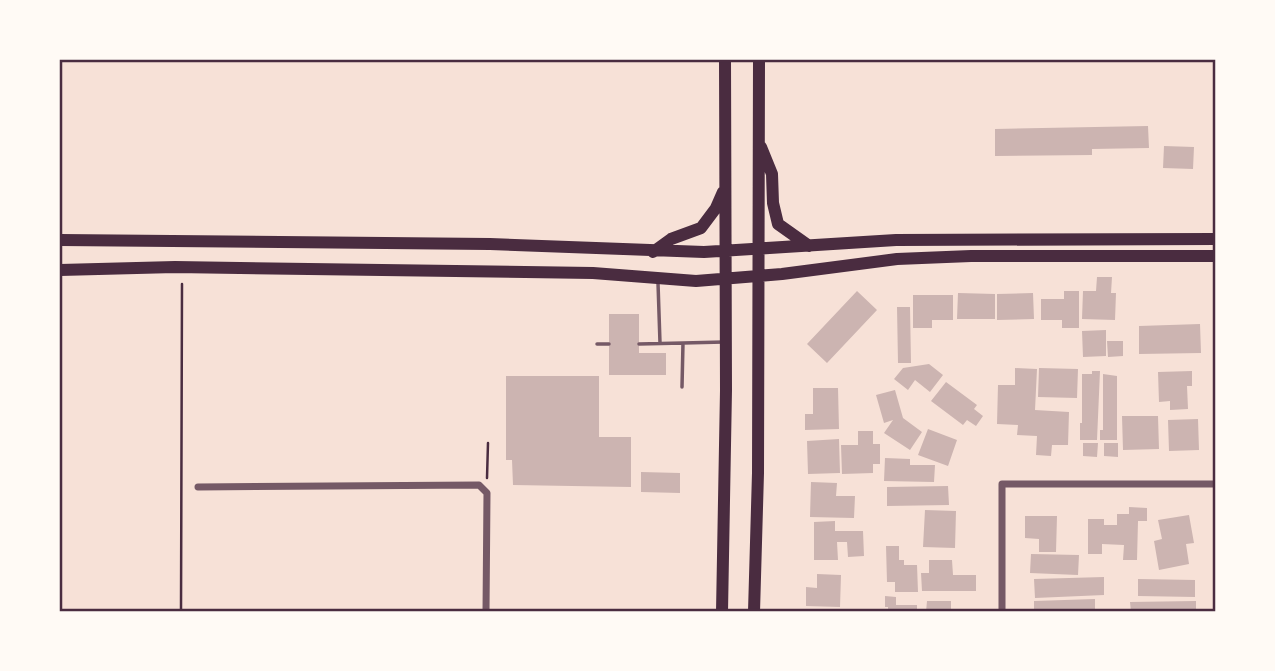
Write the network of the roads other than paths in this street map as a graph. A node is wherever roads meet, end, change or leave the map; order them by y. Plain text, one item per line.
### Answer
1 (725, 60) edge
2 (759, 60) edge
3 (759, 140) junction
4 (725, 186) junction
5 (1216, 239) edge
6 (60, 240) edge
7 (809, 246) junction
8 (759, 250) junction
9 (725, 251) junction
10 (653, 252) junction
11 (1216, 256) edge
12 (60, 270) edge
13 (759, 276) junction
14 (658, 278) junction
15 (726, 279) junction
16 (726, 342) junction
17 (660, 343) junction
18 (683, 343) junction
19 (597, 344) dead end
20 (609, 344) dead end
21 (639, 344) dead end
22 (682, 387) dead end
23 (1216, 484) edge
24 (198, 488) dead end
25 (486, 611) edge
26 (722, 611) edge
27 (754, 611) edge
28 (1002, 611) edge

1 - 4 main road
2 - 3 main road
3 - 7 main road
3 - 8 main road
4 - 9 main road
4 - 10 main road
5 - 7 main road
6 - 10 main road
7 - 8 main road
8 - 9 main road
8 - 13 main road
9 - 10 main road
9 - 15 main road
11 - 13 main road
12 - 14 main road
13 - 15 main road
13 - 27 main road
14 - 15 main road
14 - 17 lane
15 - 16 main road
16 - 18 lane
16 - 26 main road
17 - 18 lane
17 - 21 lane
18 - 22 lane
19 - 20 lane
23 - 28 street
24 - 25 street

